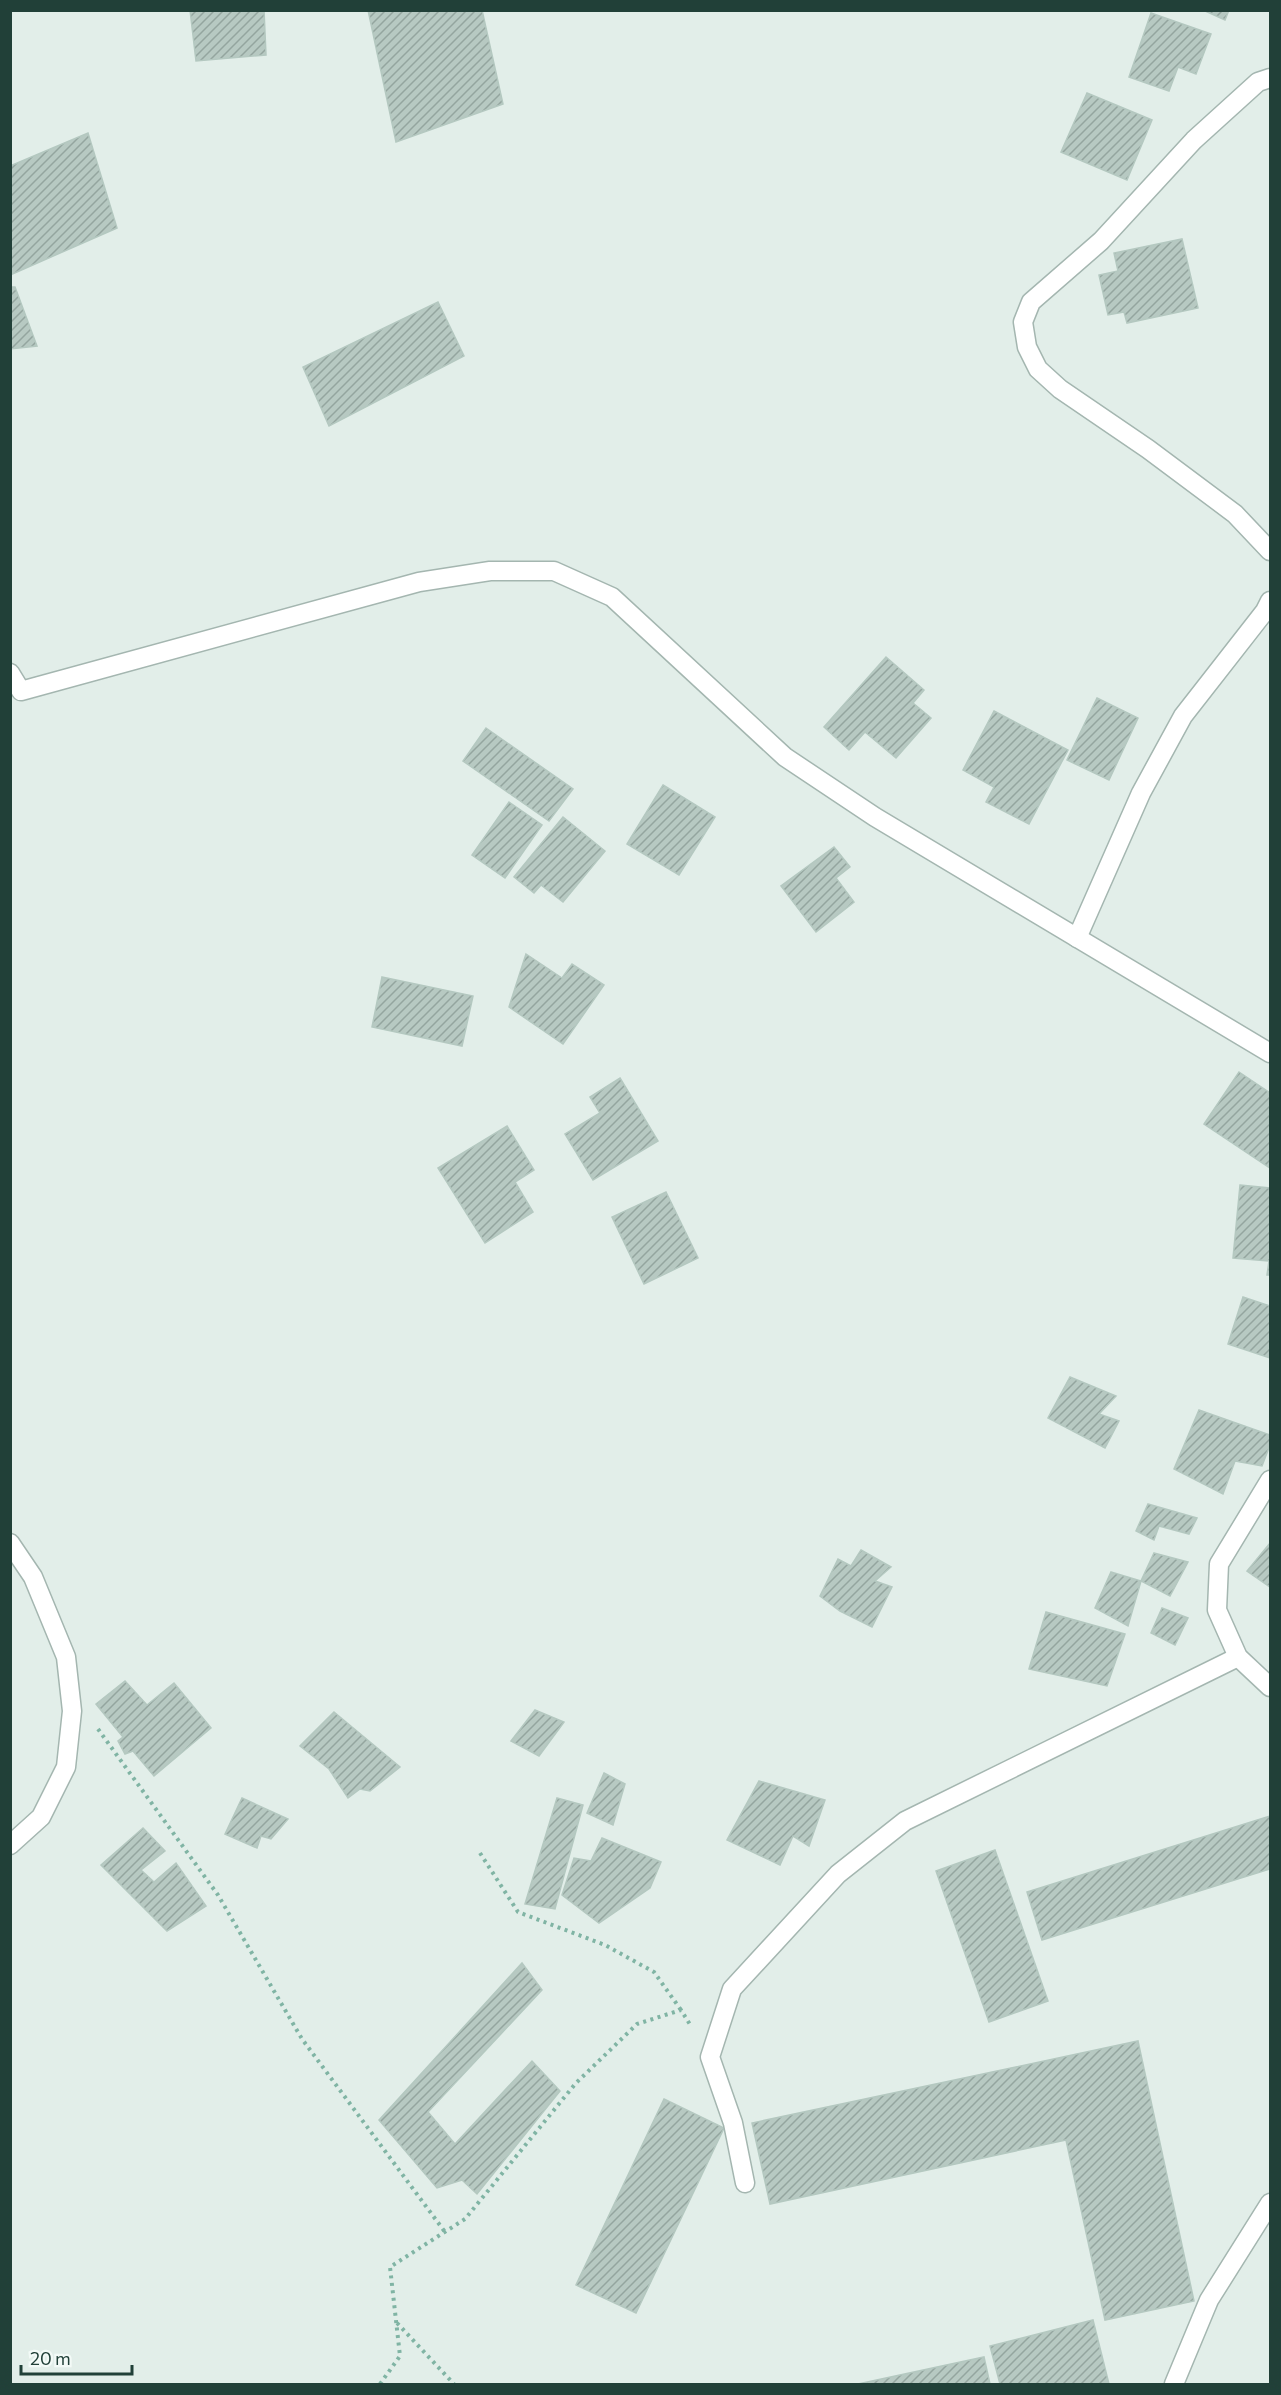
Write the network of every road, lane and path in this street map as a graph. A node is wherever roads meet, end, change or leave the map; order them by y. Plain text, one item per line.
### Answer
1 (1270, 78) edge
2 (1270, 551) edge
3 (1270, 601) edge
4 (10, 674) edge
5 (16, 694) edge
6 (1077, 938) junction
7 (1270, 1053) edge
8 (1270, 1480) edge
9 (10, 1543) edge
10 (1238, 1658) junction
11 (1270, 1687) edge
12 (97, 1727) dead end
13 (10, 1845) edge
14 (480, 1853) dead end
15 (681, 2010) junction
16 (710, 2057) junction
17 (745, 2183) dead end
18 (1270, 2203) edge
19 (445, 2232) junction
20 (396, 2322) junction
21 (380, 2385) edge
22 (454, 2385) edge
23 (1174, 2385) edge

1 - 2 street
3 - 6 street
4 - 5 street
5 - 6 street
6 - 7 street
8 - 10 street
9 - 13 street
10 - 11 street
10 - 16 street
12 - 19 path
14 - 15 path
15 - 16 path
15 - 19 path
16 - 17 street
18 - 23 street
19 - 20 path
20 - 21 path
20 - 22 path

